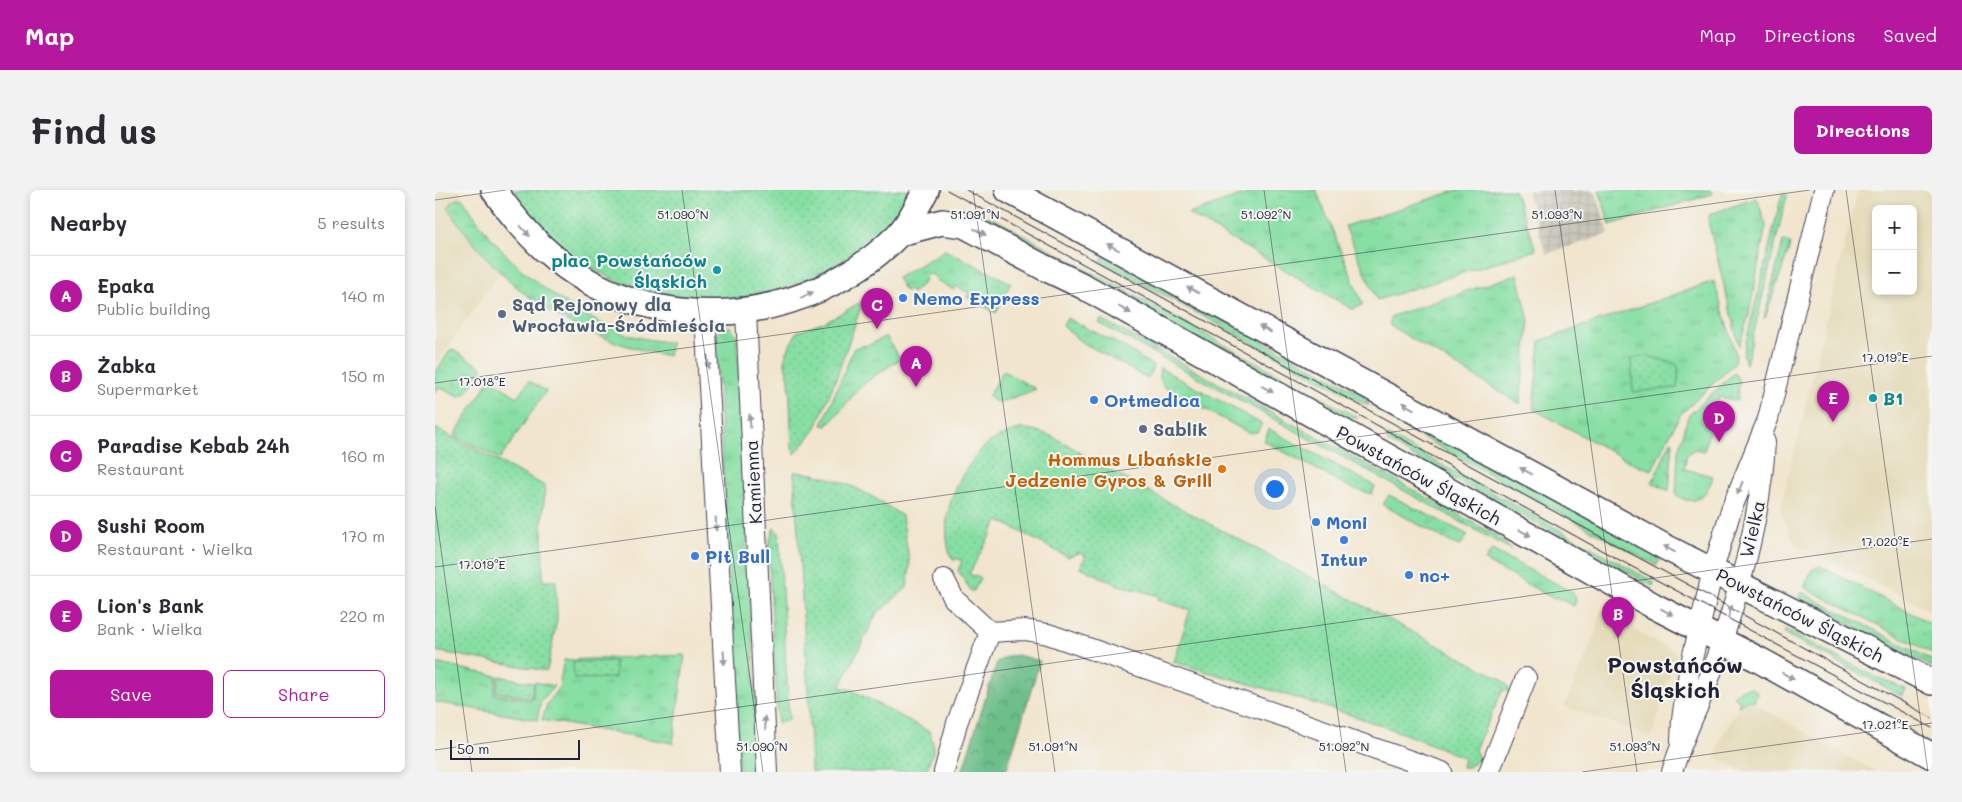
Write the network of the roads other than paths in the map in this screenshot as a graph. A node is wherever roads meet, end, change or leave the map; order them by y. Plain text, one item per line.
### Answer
1 (494, 190) edge
2 (926, 190) edge
3 (1008, 190) edge
4 (1825, 190) edge
5 (900, 233) junction
6 (746, 312) junction
7 (705, 313) junction
8 (1766, 427) junction
9 (1713, 570) junction
10 (944, 579) dead end
11 (1738, 584) junction
12 (1699, 628) junction
13 (990, 632) junction
14 (1721, 640) junction
15 (1526, 678) dead end
16 (1932, 682) edge
17 (1681, 741) junction
18 (1932, 756) edge
19 (730, 772) edge
20 (767, 772) edge
21 (944, 772) edge
22 (1442, 772) edge
23 (1489, 772) edge
24 (1672, 772) edge

1 -> 7 main road
2 - 5 main road
9 -> 3 main road, Powstańców Śląskich
4 - 8 street, Wielka
6 -> 5 main road
5 -> 12 main road, Powstańców Śląskich
6 - 7 main road
20 -> 6 street, Kamienna
7 -> 19 street
8 -> 9 street, Wielka
8 - 11 street, Wielka
9 - 11 main road, Powstańców Śląskich
9 - 12 street, Wielka
10 - 13 street
14 -> 11 street, Wielka
11 - 16 main road, Powstańców Śląskich
12 - 14 main road, Powstańców Śląskich
12 - 17 street, Wielka
13 - 21 street
13 - 22 street
14 - 17 street, Wielka
14 -> 18 main road, Powstańców Śląskich
15 - 23 street
17 - 24 street, Wielka

